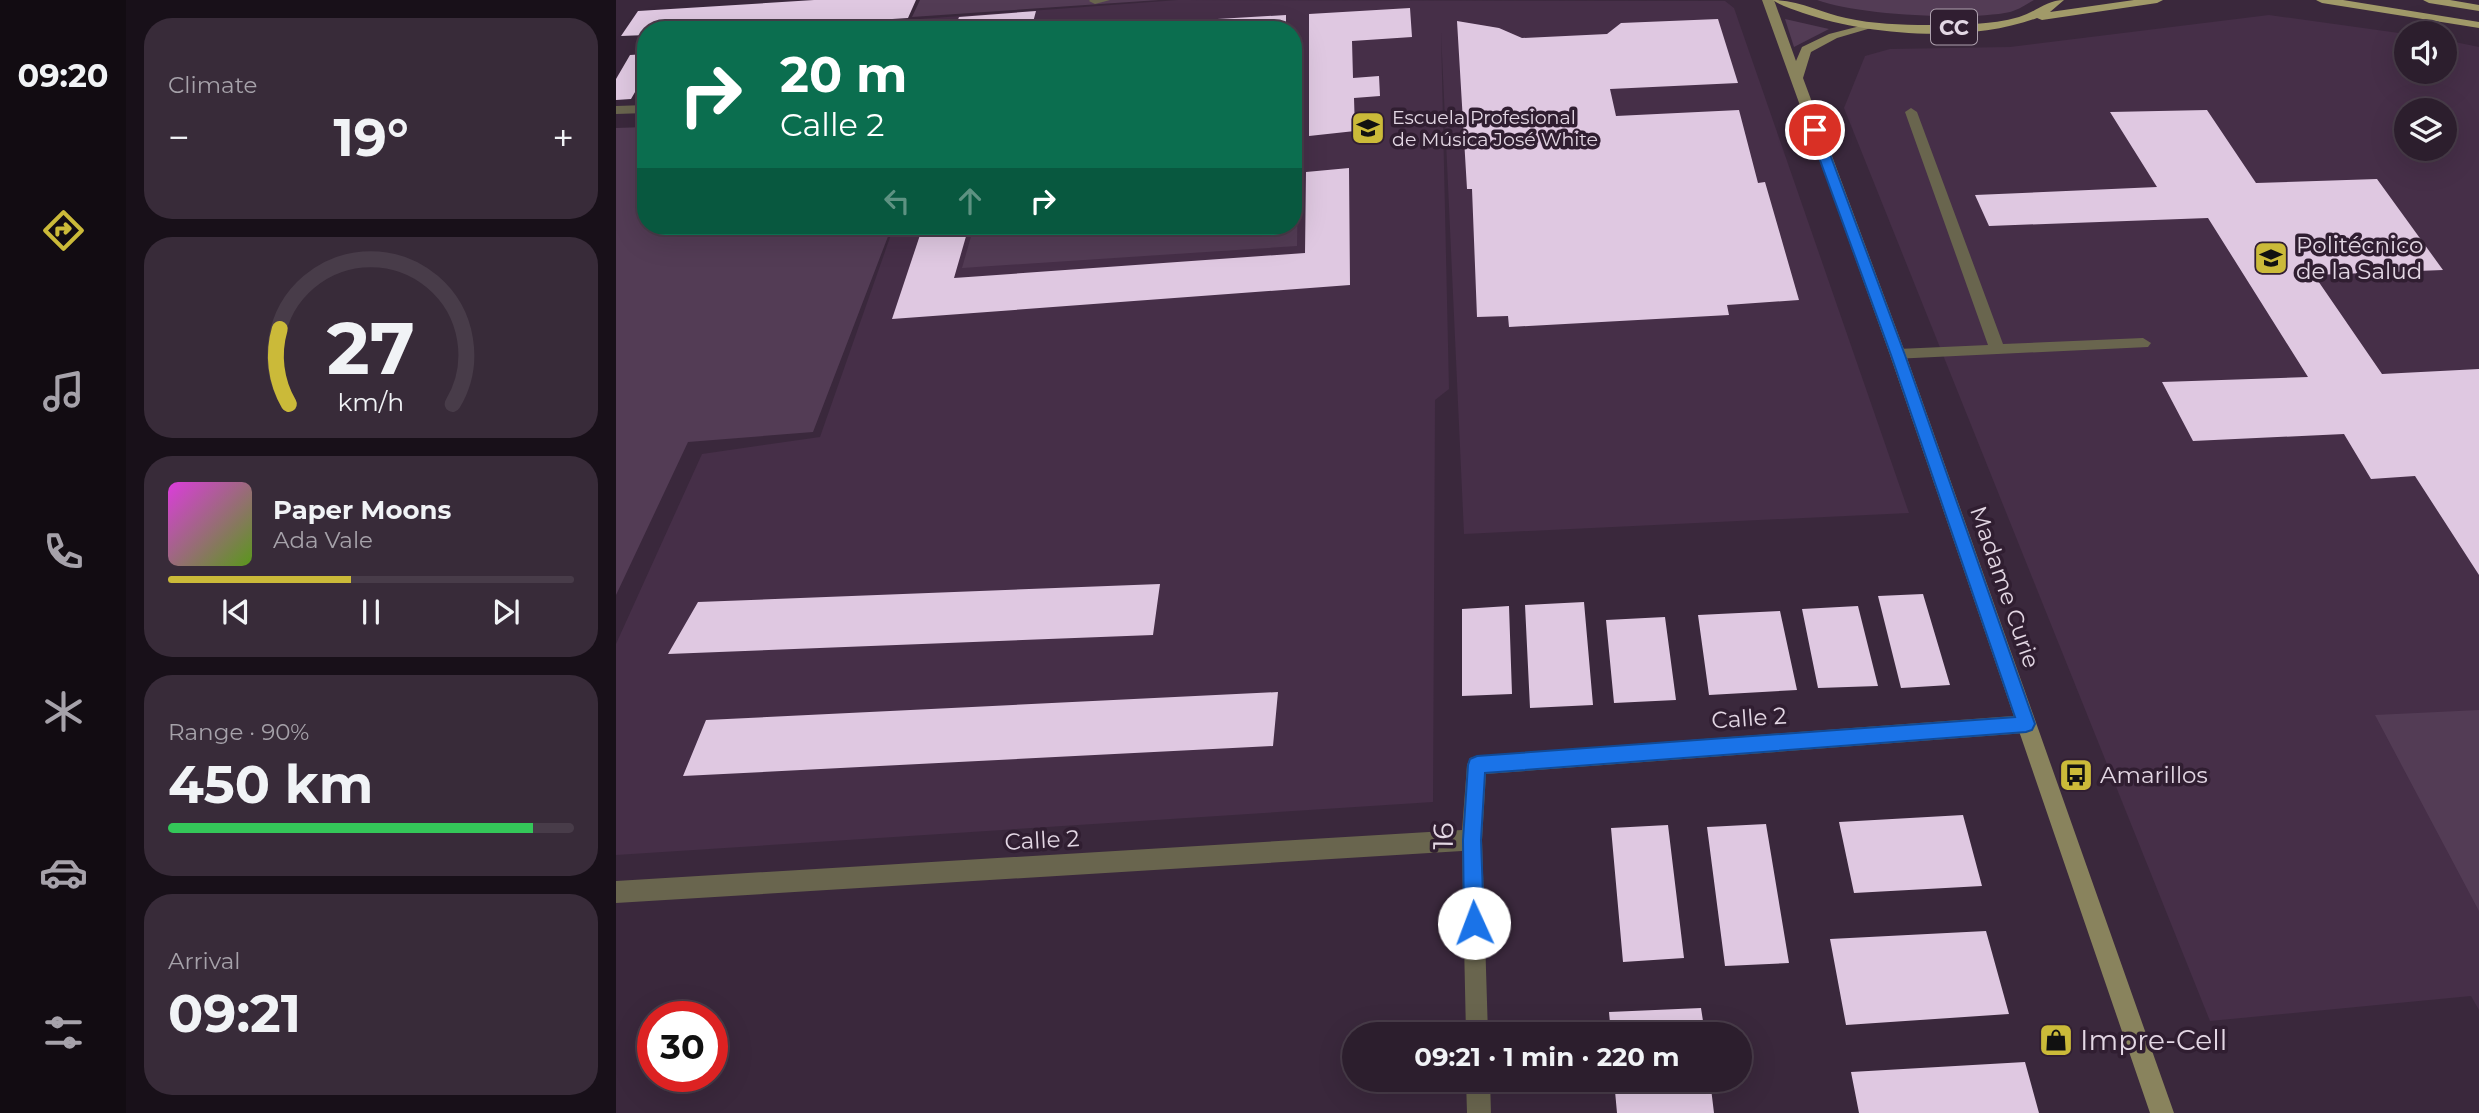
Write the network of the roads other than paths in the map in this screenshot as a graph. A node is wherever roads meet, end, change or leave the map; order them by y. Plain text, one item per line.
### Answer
1 (1104, 0) edge
2 (1768, 0) edge
3 (1780, 0) edge
4 (2058, 0) edge
5 (2157, 0) edge
6 (2322, 0) edge
7 (2429, 0) edge
8 (1096, 1) edge
9 (2479, 8) edge
10 (2035, 18) junction
11 (2479, 25) edge
12 (1872, 26) junction
13 (1796, 80) junction
14 (637, 109) edge
15 (616, 110) edge
16 (1911, 112) dead end
17 (2143, 343) dead end
18 (1997, 350) junction
19 (1898, 355) junction
20 (2026, 724) junction
21 (1477, 765) joint
22 (1472, 840) junction
23 (616, 892) edge
24 (1477, 1022) edge
25 (1478, 1092) edge
26 (1479, 1113) edge
27 (2162, 1113) edge

1 - 8 street
2 - 13 main road, Madame Curie
3 - 12 main road, CC
4 - 10 main road, CC
5 - 10 main road, CC
6 - 11 main road
7 - 9 main road
10 - 12 main road, CC
12 - 13 main road
13 - 19 main road, Madame Curie
14 - 15 street
16 - 18 street
17 - 18 street
18 - 19 street
19 - 20 main road, Madame Curie
20 - 21 street, Calle 2
20 - 27 main road, Madame Curie
21 - 22 street, 16
22 - 23 street, Calle 2
22 - 24 street, 16
25 - 26 street

